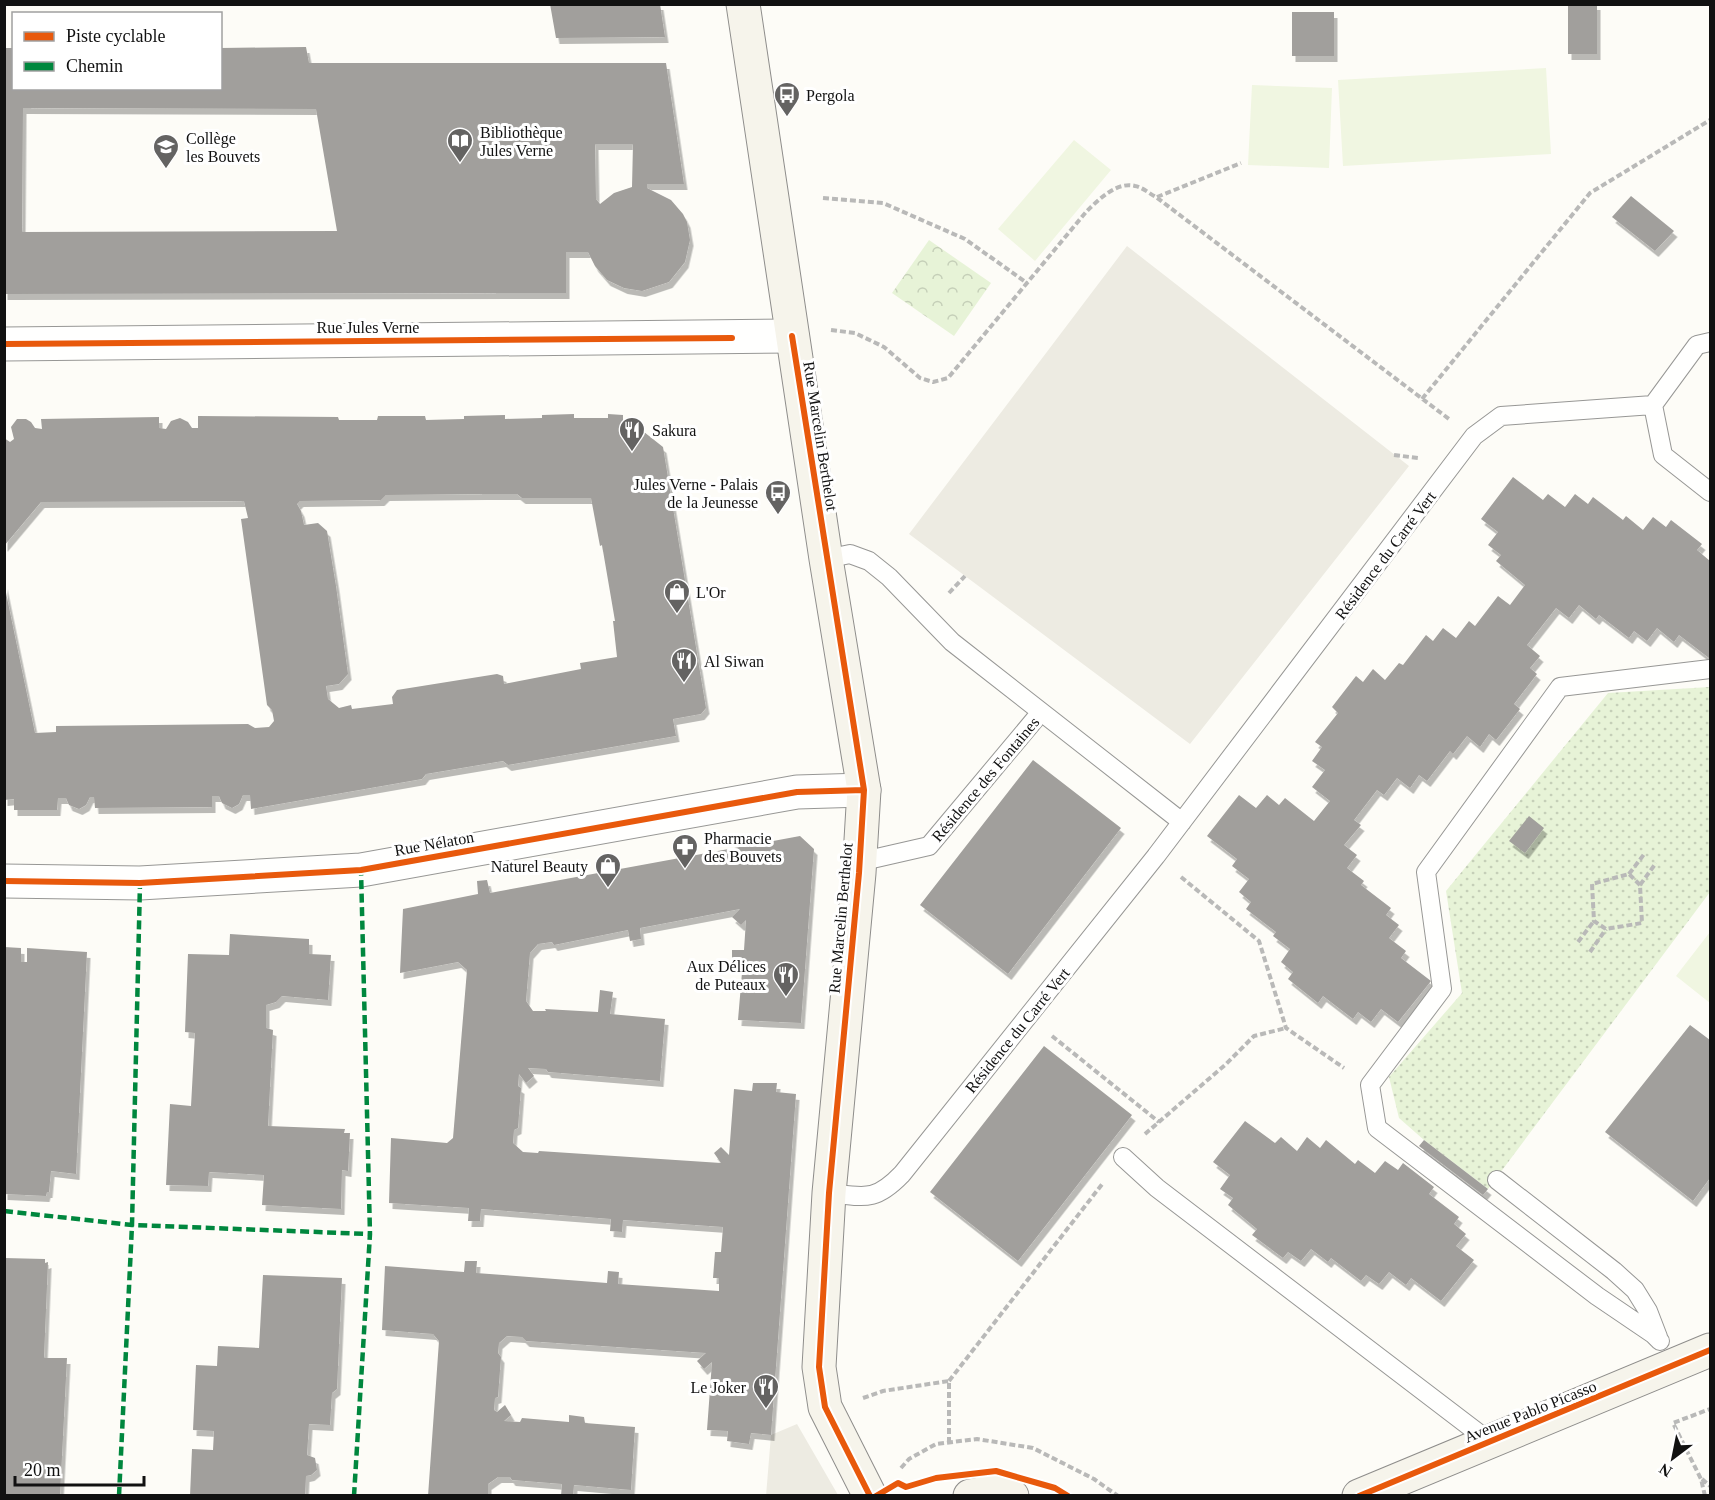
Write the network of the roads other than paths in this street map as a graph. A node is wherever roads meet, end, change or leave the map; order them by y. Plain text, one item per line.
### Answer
1 (742, 4) edge
2 (792, 336) junction
3 (1710, 342) edge
4 (4, 344) edge
5 (1653, 405) junction
6 (1710, 492) edge
7 (826, 559) junction
8 (1710, 669) edge
9 (1041, 712) junction
10 (864, 790) junction
11 (1182, 822) junction
12 (860, 862) junction
13 (4, 882) edge
14 (1123, 1157) road end
15 (1497, 1180) dead end
16 (829, 1193) junction
17 (1710, 1350) edge
18 (1666, 1354) junction
19 (1490, 1442) junction
20 (870, 1496) edge
21 (970, 1496) edge
22 (1012, 1496) edge
23 (1359, 1496) edge

1 - 2 street, Rue Marcelin Berthelot
2 - 4 street, Rue Jules Verne
2 - 7 street, Rue Marcelin Berthelot
3 - 5 lane
5 - 6 lane
5 - 11 lane, Résidence du Carré Vert
7 - 9 lane
7 - 10 street, Rue Marcelin Berthelot
8 - 18 lane
9 - 11 lane
9 - 12 lane, Résidence des Fontaines
10 - 12 street, Rue Marcelin Berthelot
10 - 13 street, Rue Nélaton
11 - 16 lane, Résidence du Carré Vert
12 - 16 street, Rue Marcelin Berthelot
14 - 19 lane
15 - 18 lane
16 - 20 street, Rue Marcelin Berthelot
17 - 18 street, Avenue Pablo Picasso
18 - 19 street, Avenue Pablo Picasso
19 - 23 street, Avenue Pablo Picasso
21 - 22 street

